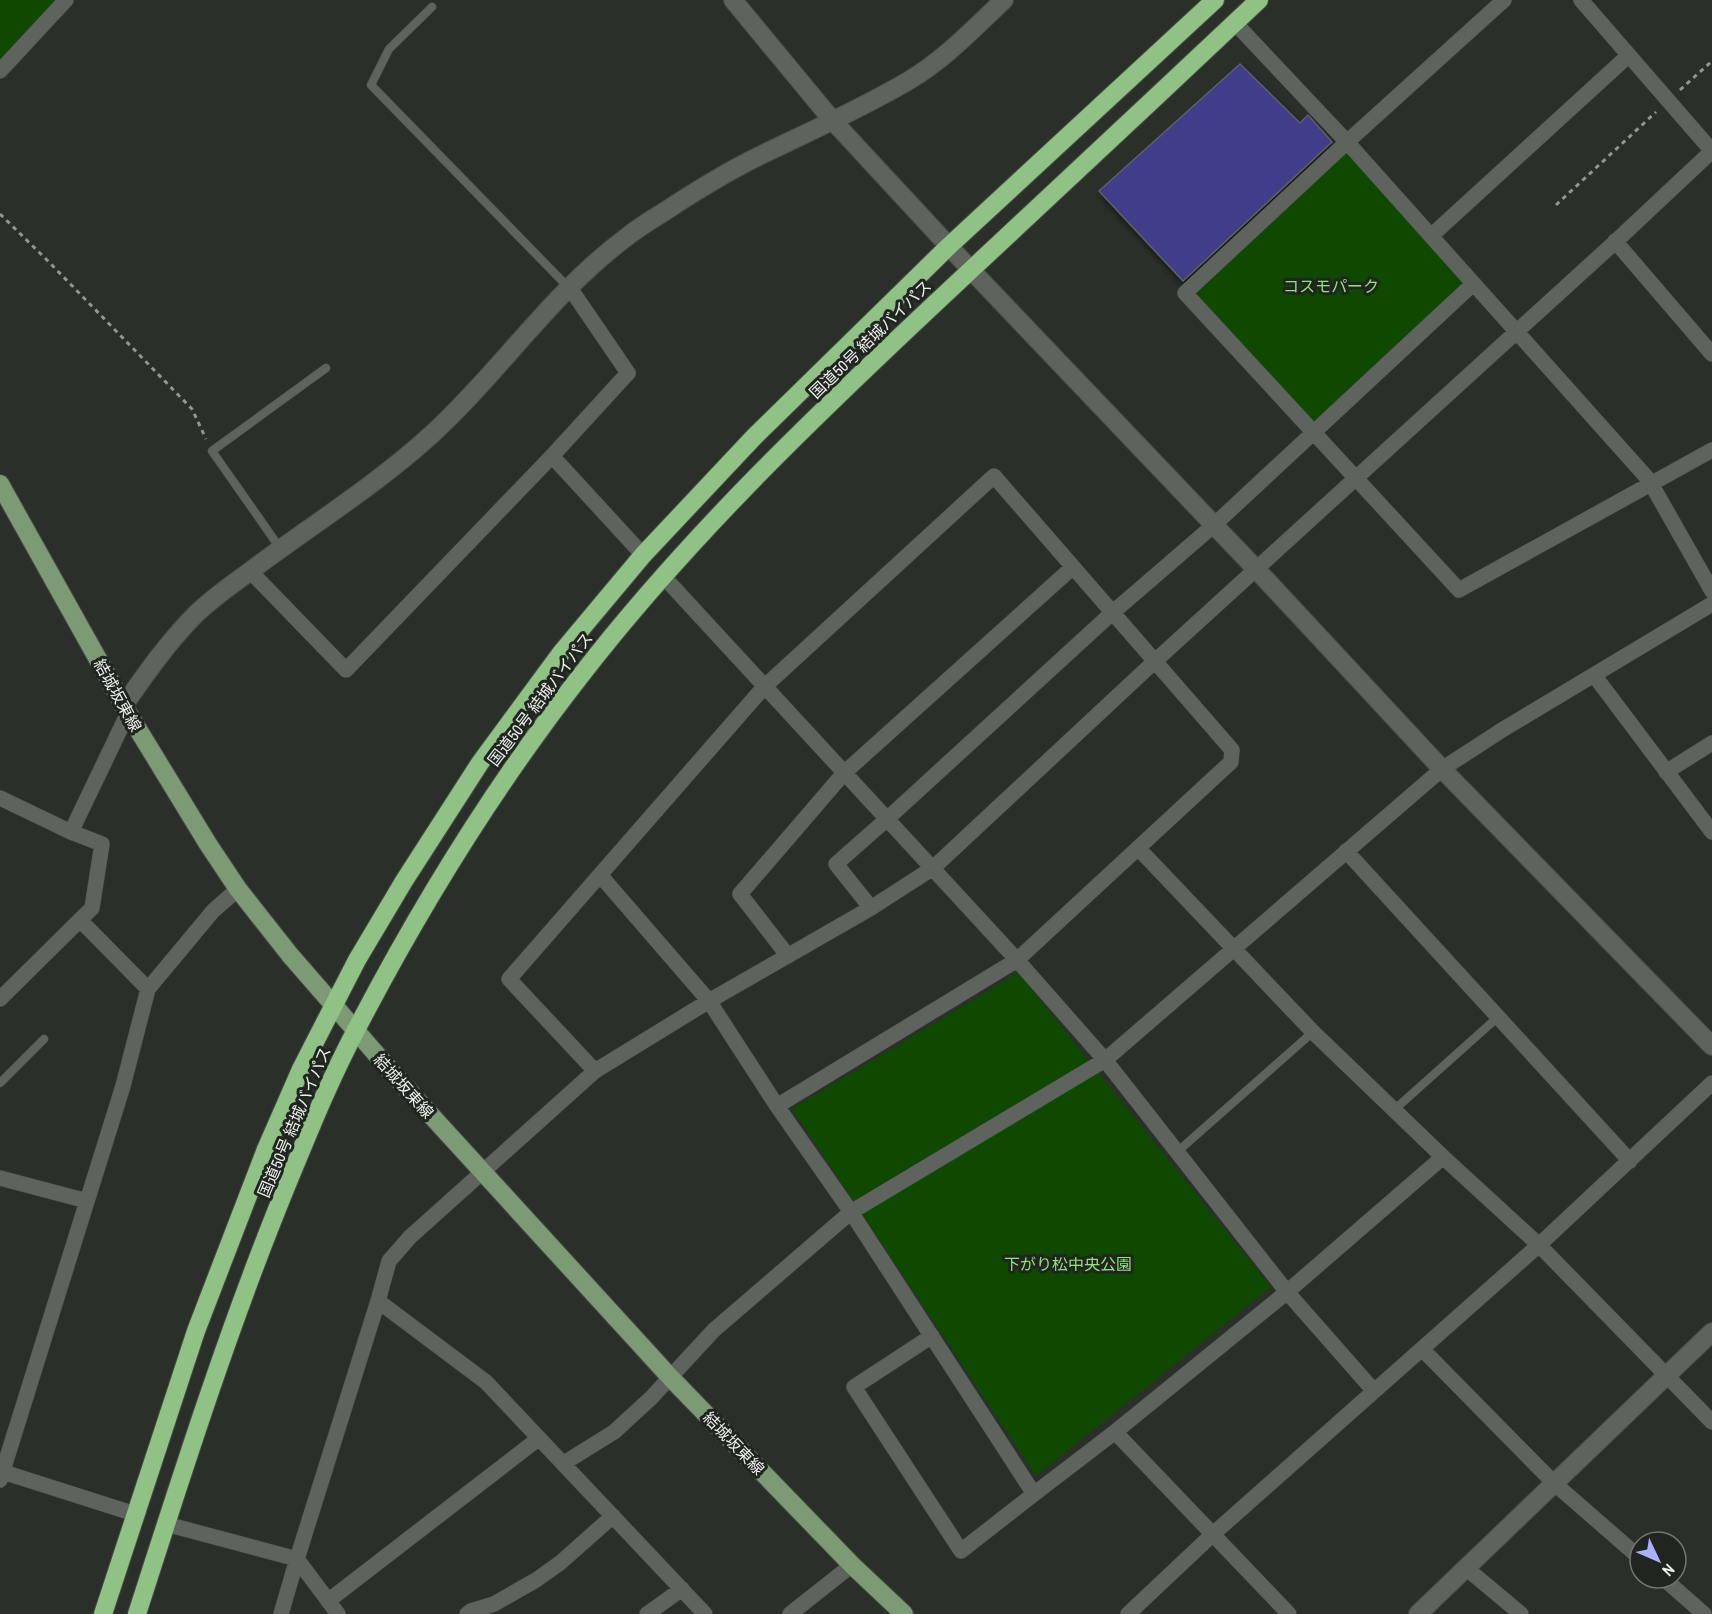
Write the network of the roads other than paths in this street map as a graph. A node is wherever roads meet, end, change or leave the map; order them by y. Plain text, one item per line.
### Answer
1 (66, 0) edge
2 (733, 0) edge
3 (1004, 0) edge
4 (1215, 0) edge
5 (1259, 0) edge
6 (1504, 0) edge
7 (1581, 0) edge
8 (432, 7) dead end
9 (1235, 23) junction
10 (1629, 56) junction
11 (0, 71) edge
12 (833, 121) junction
13 (1347, 142) junction
14 (1712, 151) edge
15 (1431, 236) junction
16 (1616, 241) junction
17 (949, 246) junction
18 (971, 270) junction
19 (1473, 284) junction
20 (570, 288) junction
21 (1516, 332) junction
22 (1712, 354) edge
23 (326, 368) dead end
24 (1312, 431) junction
25 (1712, 450) edge
26 (552, 456) junction
27 (1356, 478) junction
28 (1651, 483) junction
29 (0, 484) edge
30 (1214, 525) junction
31 (280, 549) junction
32 (643, 555) junction
33 (1073, 567) junction
34 (1256, 569) junction
35 (250, 572) junction
36 (663, 576) junction
37 (1712, 591) edge
38 (1712, 604) edge
39 (1112, 613) junction
40 (1155, 662) junction
41 (1594, 675) junction
42 (764, 687) junction
43 (126, 709) junction
44 (1712, 743) edge
45 (1442, 769) junction
46 (844, 772) junction
47 (1666, 772) junction
48 (0, 798) edge
49 (887, 819) junction
50 (72, 832) junction
51 (1712, 832) edge
52 (1138, 848) junction
53 (1346, 852) junction
54 (933, 868) junction
55 (600, 875) junction
56 (238, 889) junction
57 (871, 908) junction
58 (81, 920) junction
59 (1233, 949) junction
60 (788, 956) junction
61 (1017, 960) junction
62 (148, 988) junction
63 (0, 999) edge
64 (708, 1001) junction
65 (332, 1006) junction
66 (1498, 1017) junction
67 (355, 1031) junction
68 (1313, 1032) junction
69 (44, 1039) dead end
70 (1712, 1046) edge
71 (1105, 1060) junction
72 (595, 1071) junction
73 (0, 1083) edge
74 (1712, 1083) edge
75 (777, 1106) junction
76 (1394, 1110) junction
77 (1177, 1152) junction
78 (1443, 1157) junction
79 (1630, 1161) junction
80 (483, 1172) junction
81 (0, 1178) edge
82 (87, 1202) junction
83 (851, 1212) junction
84 (1539, 1245) junction
85 (1287, 1292) junction
86 (378, 1301) junction
87 (1712, 1332) edge
88 (932, 1336) junction
89 (1422, 1349) junction
90 (1666, 1376) junction
91 (670, 1377) junction
92 (1374, 1391) junction
93 (1712, 1422) edge
94 (1115, 1432) junction
95 (538, 1439) junction
96 (564, 1463) junction
97 (1, 1475) edge
98 (1555, 1484) junction
99 (1035, 1494) junction
100 (135, 1514) junction
101 (613, 1516) junction
102 (166, 1524) junction
103 (1213, 1534) junction
104 (1628, 1548) edge
105 (297, 1559) junction
106 (852, 1565) junction
107 (1466, 1568) junction
108 (681, 1589) junction
109 (1676, 1590) edge
110 (327, 1601) junction
111 (1701, 1613) edge
112 (103, 1614) edge
113 (136, 1614) edge
114 (281, 1614) edge
115 (338, 1614) edge
116 (467, 1614) edge
117 (647, 1614) edge
118 (705, 1614) edge
119 (790, 1614) edge
120 (904, 1614) edge
121 (1128, 1614) edge
122 (1288, 1614) edge
123 (1418, 1614) edge
124 (1521, 1614) edge

1 - 11 street
2 - 12 street
3 - 12 street
4 - 17 highway, 国道50号 結城バイパス
5 - 9 highway, 国道50号 結城バイパス
6 - 13 street
7 - 10 street
8 - 20 lane
9 - 13 street
9 - 18 highway, 国道50号 結城バイパス
10 - 14 street
10 - 15 street
12 - 17 street
12 - 20 street
13 - 15 street
13 - 24 street
14 - 16 street
15 - 19 street
16 - 21 street
16 - 22 street
17 - 18 street
17 - 32 highway, 国道50号 結城バイパス
18 - 30 street
18 - 36 highway, 国道50号 結城バイパス
19 - 21 street
19 - 24 street
20 - 26 street
20 - 31 street
21 - 27 street
21 - 28 street
23 - 31 lane
24 - 27 street
24 - 30 street
25 - 28 street
26 - 32 street
26 - 35 street
27 - 28 street
27 - 34 street
28 - 37 street
29 - 43 main road, 結城坂東線
30 - 34 street
30 - 39 street
31 - 35 street
32 - 65 highway, 国道50号 結城バイパス
33 - 39 street
33 - 42 street
33 - 46 street
34 - 40 street
34 - 45 street
35 - 43 street
36 - 42 street
36 - 67 highway, 国道50号 結城バイパス
38 - 41 street
39 - 40 street
39 - 49 street
40 - 52 street
40 - 54 street
41 - 45 street
41 - 47 street
42 - 46 street
42 - 55 street
43 - 50 street
43 - 56 main road, 結城坂東線
44 - 47 street
45 - 53 street
45 - 70 street
46 - 49 street
46 - 60 street
47 - 51 street
48 - 50 street
49 - 54 street
49 - 57 street
50 - 58 street
52 - 59 street
52 - 61 street
53 - 59 street
53 - 66 street
54 - 57 street
54 - 61 street
55 - 64 street
55 - 72 street
56 - 62 street
56 - 65 main road, 結城坂東線
57 - 60 street
58 - 62 street
58 - 63 street
59 - 68 street
59 - 71 street
60 - 64 street
61 - 71 street
61 - 75 street
62 - 82 street
64 - 72 street
64 - 75 street
65 - 67 main road, 結城坂東線
65 - 100 highway, 国道50号 結城バイパス
66 - 76 lane
66 - 79 street
67 - 80 main road, 結城坂東線
67 - 102 highway, 国道50号 結城バイパス
68 - 76 street
68 - 77 lane
69 - 73 lane
71 - 77 street
71 - 83 street
72 - 80 street
74 - 79 street
75 - 83 street
76 - 78 street
77 - 85 street
78 - 84 street
78 - 85 street
79 - 84 street
80 - 86 street
80 - 91 main road, 結城坂東線
81 - 82 street
82 - 97 street
83 - 88 street
83 - 91 street
84 - 89 street
84 - 90 street
85 - 92 street
85 - 94 street
86 - 95 street
86 - 105 street
87 - 90 street
88 - 99 street
88 - 99 street
89 - 92 street
89 - 98 street
90 - 93 street
90 - 98 street
91 - 96 street
91 - 106 main road, 結城坂東線
92 - 103 street
94 - 99 street
94 - 103 street
95 - 96 street
95 - 110 street
96 - 101 street
97 - 100 street
98 - 104 street
98 - 107 street
100 - 112 highway, 国道50号 結城バイパス
101 - 108 street
101 - 116 street
102 - 105 street
102 - 113 highway, 国道50号 結城バイパス
103 - 121 street
103 - 122 street
105 - 110 street
105 - 114 street
106 - 119 street
106 - 120 main road, 結城坂東線
107 - 123 street
107 - 124 street
108 - 117 street
108 - 118 street
109 - 111 street
110 - 115 street

